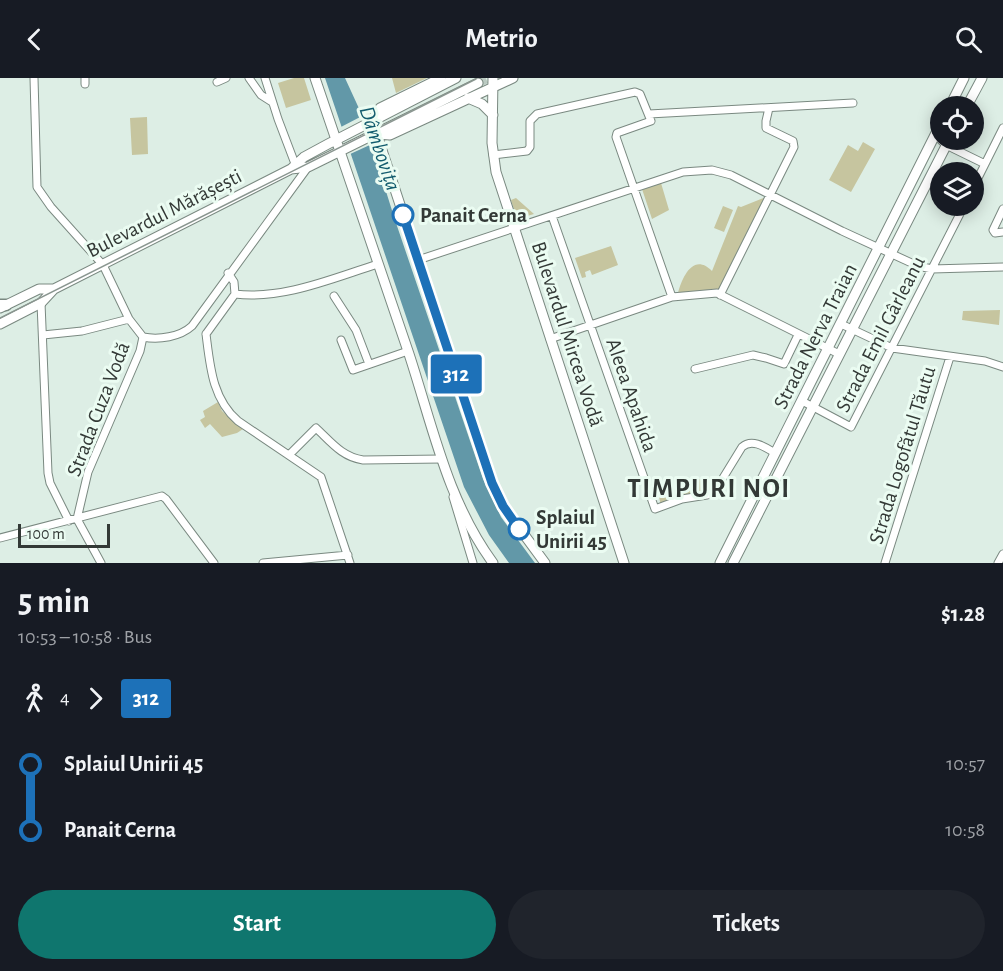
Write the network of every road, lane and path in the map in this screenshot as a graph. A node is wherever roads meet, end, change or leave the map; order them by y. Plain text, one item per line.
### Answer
1 (34, 78) edge
2 (226, 78) edge
3 (249, 78) edge
4 (265, 78) edge
5 (315, 78) edge
6 (441, 78) edge
7 (456, 78) edge
8 (513, 78) edge
9 (964, 78) edge
10 (982, 78) edge
11 (217, 82) dead end
12 (493, 82) edge
13 (478, 83) dead end
14 (955, 96) edge
15 (973, 96) edge
16 (468, 98) junction
17 (272, 102) junction
18 (853, 103) dead end
19 (769, 108) junction
20 (649, 114) junction
21 (493, 115) junction
22 (369, 122) junction
23 (1003, 128) edge
24 (390, 135) junction
25 (373, 136) junction
26 (339, 138) junction
27 (930, 147) edge
28 (343, 150) junction
29 (943, 150) edge
30 (961, 150) edge
31 (382, 151) junction
32 (493, 154) junction
33 (985, 164) joint
34 (308, 167) junction
35 (294, 168) junction
36 (298, 180) junction
37 (634, 189) junction
38 (771, 195) junction
39 (1003, 209) edge
40 (552, 216) junction
41 (959, 216) edge
42 (514, 229) junction
43 (1003, 232) edge
44 (880, 248) junction
45 (891, 253) junction
46 (418, 260) junction
47 (378, 264) junction
48 (103, 265) junction
49 (1003, 267) edge
50 (932, 269) junction
51 (228, 273) junction
52 (54, 289) junction
53 (235, 294) junction
54 (720, 295) junction
55 (334, 296) dead end
56 (672, 297) junction
57 (41, 303) junction
58 (2, 306) edge
59 (129, 319) junction
60 (0, 324) edge
61 (841, 324) junction
62 (192, 326) junction
63 (590, 326) junction
64 (852, 329) junction
65 (206, 334) junction
66 (43, 335) junction
67 (798, 335) junction
68 (143, 337) junction
69 (341, 339) dead end
70 (550, 339) junction
71 (892, 348) junction
72 (828, 349) junction
73 (408, 351) junction
74 (839, 354) junction
75 (950, 357) junction
76 (369, 364) junction
77 (1003, 367) edge
78 (695, 369) dead end
79 (802, 400) junction
80 (812, 406) junction
81 (775, 453) junction
82 (290, 455) junction
83 (442, 459) junction
84 (447, 478) junction
85 (73, 520) junction
86 (0, 538) edge
87 (1003, 554) edge
88 (348, 555) junction
89 (101, 563) edge
90 (214, 563) edge
91 (263, 563) edge
92 (350, 563) edge
93 (472, 563) edge
94 (494, 563) edge
95 (545, 563) edge
96 (624, 563) edge
97 (720, 563) edge
98 (733, 563) edge
99 (885, 563) edge
100 (998, 563) edge

1 - 48 street, Strada Cuza Vodă
2 - 11 street
3 - 17 street
4 - 17 street
5 - 26 main road
6 - 22 main road
7 - 22 main road
8 - 12 main road
9 - 14 main road
10 - 15 main road
12 - 16 main road
12 - 21 main road, Bulevardul Mircea Vodă
13 - 25 main road, Bulevardul Mărășești
16 - 21 main road
16 - 24 main road
17 - 35 street
18 - 19 street
19 - 20 street
19 - 38 street
20 - 32 street
20 - 37 street
21 - 32 main road, Bulevardul Mircea Vodă
22 - 25 main road
22 - 26 main road, Bulevardul Mărășești
23 - 33 street
24 - 25 main road
24 - 31 main road
25 - 28 main road, Bulevardul Mărășești
25 - 31 main road
26 - 28 main road
26 - 35 main road, Bulevardul Mărășești
27 - 44 main road, Strada Nerva Traian
28 - 34 main road, Bulevardul Mărășești
28 - 47 main road
29 - 45 main road, Strada Nerva Traian
30 - 33 street
31 - 46 main road
32 - 42 main road, Bulevardul Mircea Vodă
34 - 35 main road, Bulevardul Mărășești
34 - 36 street
35 - 36 street
35 - 48 main road, Bulevardul Mărășești
36 - 51 street
37 - 38 street
37 - 40 street
37 - 56 street
38 - 44 street
38 - 54 street
39 - 43 street
40 - 42 street
40 - 63 street, Aleea Apahida
41 - 50 street, Strada Emil Gârleanu
42 - 46 street
42 - 70 main road, Bulevardul Mircea Vodă
44 - 45 street
44 - 61 main road, Strada Nerva Traian
45 - 50 street
45 - 64 main road, Strada Nerva Traian
46 - 95 main road
47 - 53 street
47 - 73 main road
48 - 52 main road, Bulevardul Mărășești
48 - 59 street, Strada Cuza Vodă
49 - 50 street
50 - 71 street, Strada Emil Gârleanu
51 - 53 street
51 - 62 street
52 - 57 main road, Bulevardul Mărășești
52 - 58 main road, Bulevardul Mărășești
53 - 65 street
54 - 56 street
54 - 67 street
55 - 76 street
56 - 63 street
57 - 60 main road, Bulevardul Mărășești
57 - 66 street
59 - 66 street
59 - 68 street, Strada Cuza Vodă
61 - 64 street
61 - 72 main road, Strada Nerva Traian
62 - 65 street
62 - 68 street
63 - 70 street
63 - 81 street, Aleea Apahida
64 - 71 street
64 - 74 main road, Strada Nerva Traian
65 - 82 street
66 - 85 street
67 - 72 street
67 - 78 street
68 - 85 street, Strada Cuza Vodă
69 - 76 street
70 - 96 main road, Bulevardul Mircea Vodă
71 - 75 street
71 - 80 street, Strada Emil Gârleanu
72 - 74 street
72 - 79 main road, Strada Nerva Traian
73 - 76 street
73 - 83 main road
74 - 80 main road, Strada Nerva Traian
75 - 77 street
75 - 99 street, Strada Logofătul Tăutu
79 - 80 street, Strada Emil Gârleanu
79 - 81 main road, Strada Nerva Traian
80 - 98 main road, Strada Nerva Traian
81 - 97 main road, Strada Nerva Traian
82 - 83 street
82 - 88 street
83 - 84 main road
84 - 93 street
84 - 94 main road
85 - 86 street
85 - 89 street
85 - 90 street
87 - 100 street
88 - 91 street
88 - 92 street

